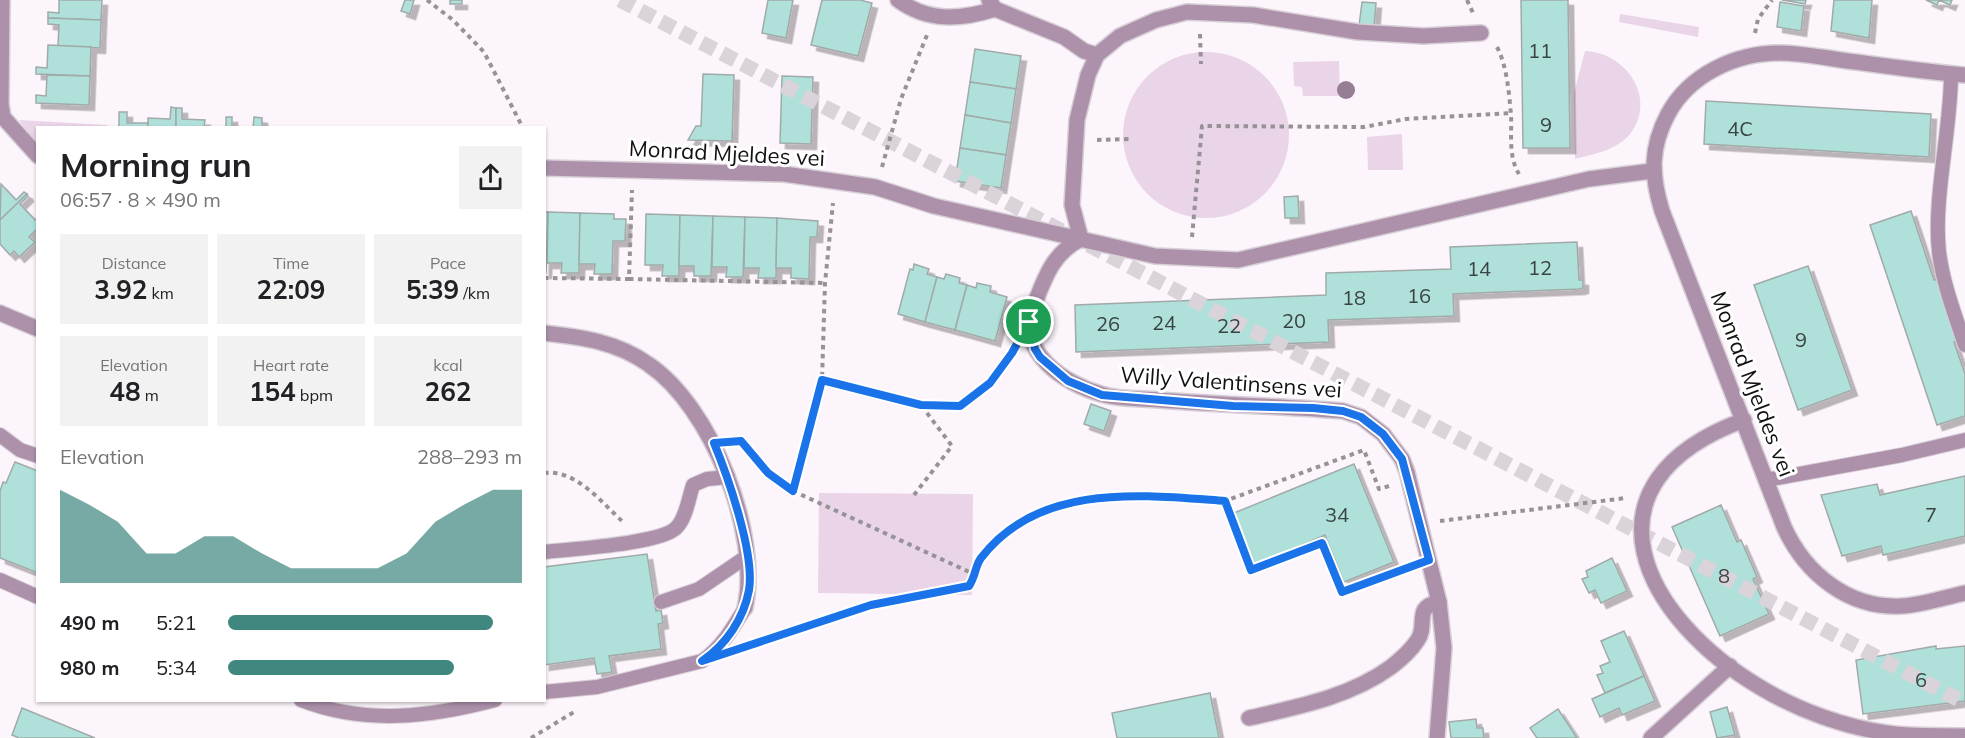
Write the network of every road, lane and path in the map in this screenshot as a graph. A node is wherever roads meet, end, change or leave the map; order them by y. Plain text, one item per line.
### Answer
1 (2, 0) edge
2 (427, 0) edge
3 (898, 0) edge
4 (1772, 0) edge
5 (1468, 1) edge
6 (992, 5) edge
7 (1471, 11) dead end
8 (1200, 12) junction
9 (934, 17) junction
10 (1481, 33) dead end
11 (1498, 47) dead end
12 (1097, 55) junction
13 (1749, 58) junction
14 (1201, 64) dead end
15 (1958, 75) edge
16 (1511, 113) junction
17 (522, 126) edge
18 (1129, 139) dead end
19 (1076, 141) junction
20 (36, 154) edge
21 (546, 168) edge
22 (633, 169) junction
23 (1652, 171) junction
24 (836, 181) junction
25 (875, 187) junction
26 (1530, 192) junction
27 (1081, 239) junction
28 (1188, 259) junction
29 (546, 278) edge
30 (629, 279) junction
31 (825, 284) junction
32 (0, 313) edge
33 (1029, 322) junction
34 (36, 328) edge
35 (546, 333) edge
36 (1965, 345) edge
37 (822, 380) junction
38 (921, 405) junction
39 (1743, 420) junction
40 (0, 435) edge
41 (1965, 440) edge
42 (714, 443) junction
43 (36, 455) edge
44 (546, 473) edge
45 (728, 477) junction
46 (1766, 480) junction
47 (1385, 487) dead end
48 (793, 491) junction
49 (914, 495) dead end
50 (1624, 498) dead end
51 (1225, 501) junction
52 (1418, 524) junction
53 (636, 541) junction
54 (546, 552) edge
55 (746, 557) junction
56 (1429, 560) junction
57 (976, 575) junction
58 (0, 580) edge
59 (1965, 592) edge
60 (36, 596) edge
61 (660, 602) dead end
62 (1439, 602) junction
63 (745, 608) joint
64 (745, 647) dead end
65 (1730, 666) junction
66 (597, 687) junction
67 (546, 692) edge
68 (309, 702) edge
69 (488, 702) edge
70 (1249, 718) dead end
71 (1965, 736) edge
72 (531, 738) edge
73 (1437, 738) edge
74 (1651, 738) edge

1 - 20 street
2 - 17 path
3 - 9 street
4 - 13 path
5 - 7 path
6 - 9 street
6 - 12 street
8 - 10 street
8 - 12 street
8 - 14 path
9 - 25 path
11 - 16 path
12 - 19 street
13 - 15 street
13 - 23 street
15 - 36 lane
16 - 26 path
16 - 28 path
18 - 19 path
19 - 27 street
21 - 22 street, Monrad Mjeldes vei
22 - 24 street, Monrad Mjeldes vei
22 - 30 path
23 - 26 street, Monrad Mjeldes vei
23 - 39 street, Monrad Mjeldes vei
24 - 25 street, Monrad Mjeldes vei
24 - 31 path
25 - 27 street, Monrad Mjeldes vei
26 - 28 street, Monrad Mjeldes vei
27 - 28 street, Monrad Mjeldes vei
27 - 33 street
29 - 30 path
30 - 31 path
31 - 37 path
32 - 34 street
33 - 38 path
33 - 52 street, Willy Valentinsens vei
35 - 42 street
37 - 38 path
37 - 48 path
38 - 49 path
39 - 46 street, Monrad Mjeldes vei
39 - 65 street
40 - 43 lane
41 - 46 lane
42 - 45 street
42 - 48 path
44 - 53 path
45 - 53 lane
45 - 55 street
46 - 59 street, Monrad Mjeldes vei
47 - 51 path
48 - 57 path
50 - 52 path
51 - 56 path
51 - 57 path
52 - 56 street, Willy Valentinsens vei
53 - 54 lane
55 - 61 lane
55 - 63 street
56 - 62 street, Willy Valentinsens vei
57 - 64 path
58 - 60 lane
62 - 70 street
62 - 73 street, Willy Valentinsens vei
63 - 66 lane
65 - 71 street
65 - 74 street
66 - 67 lane
66 - 72 path
68 - 69 lane

